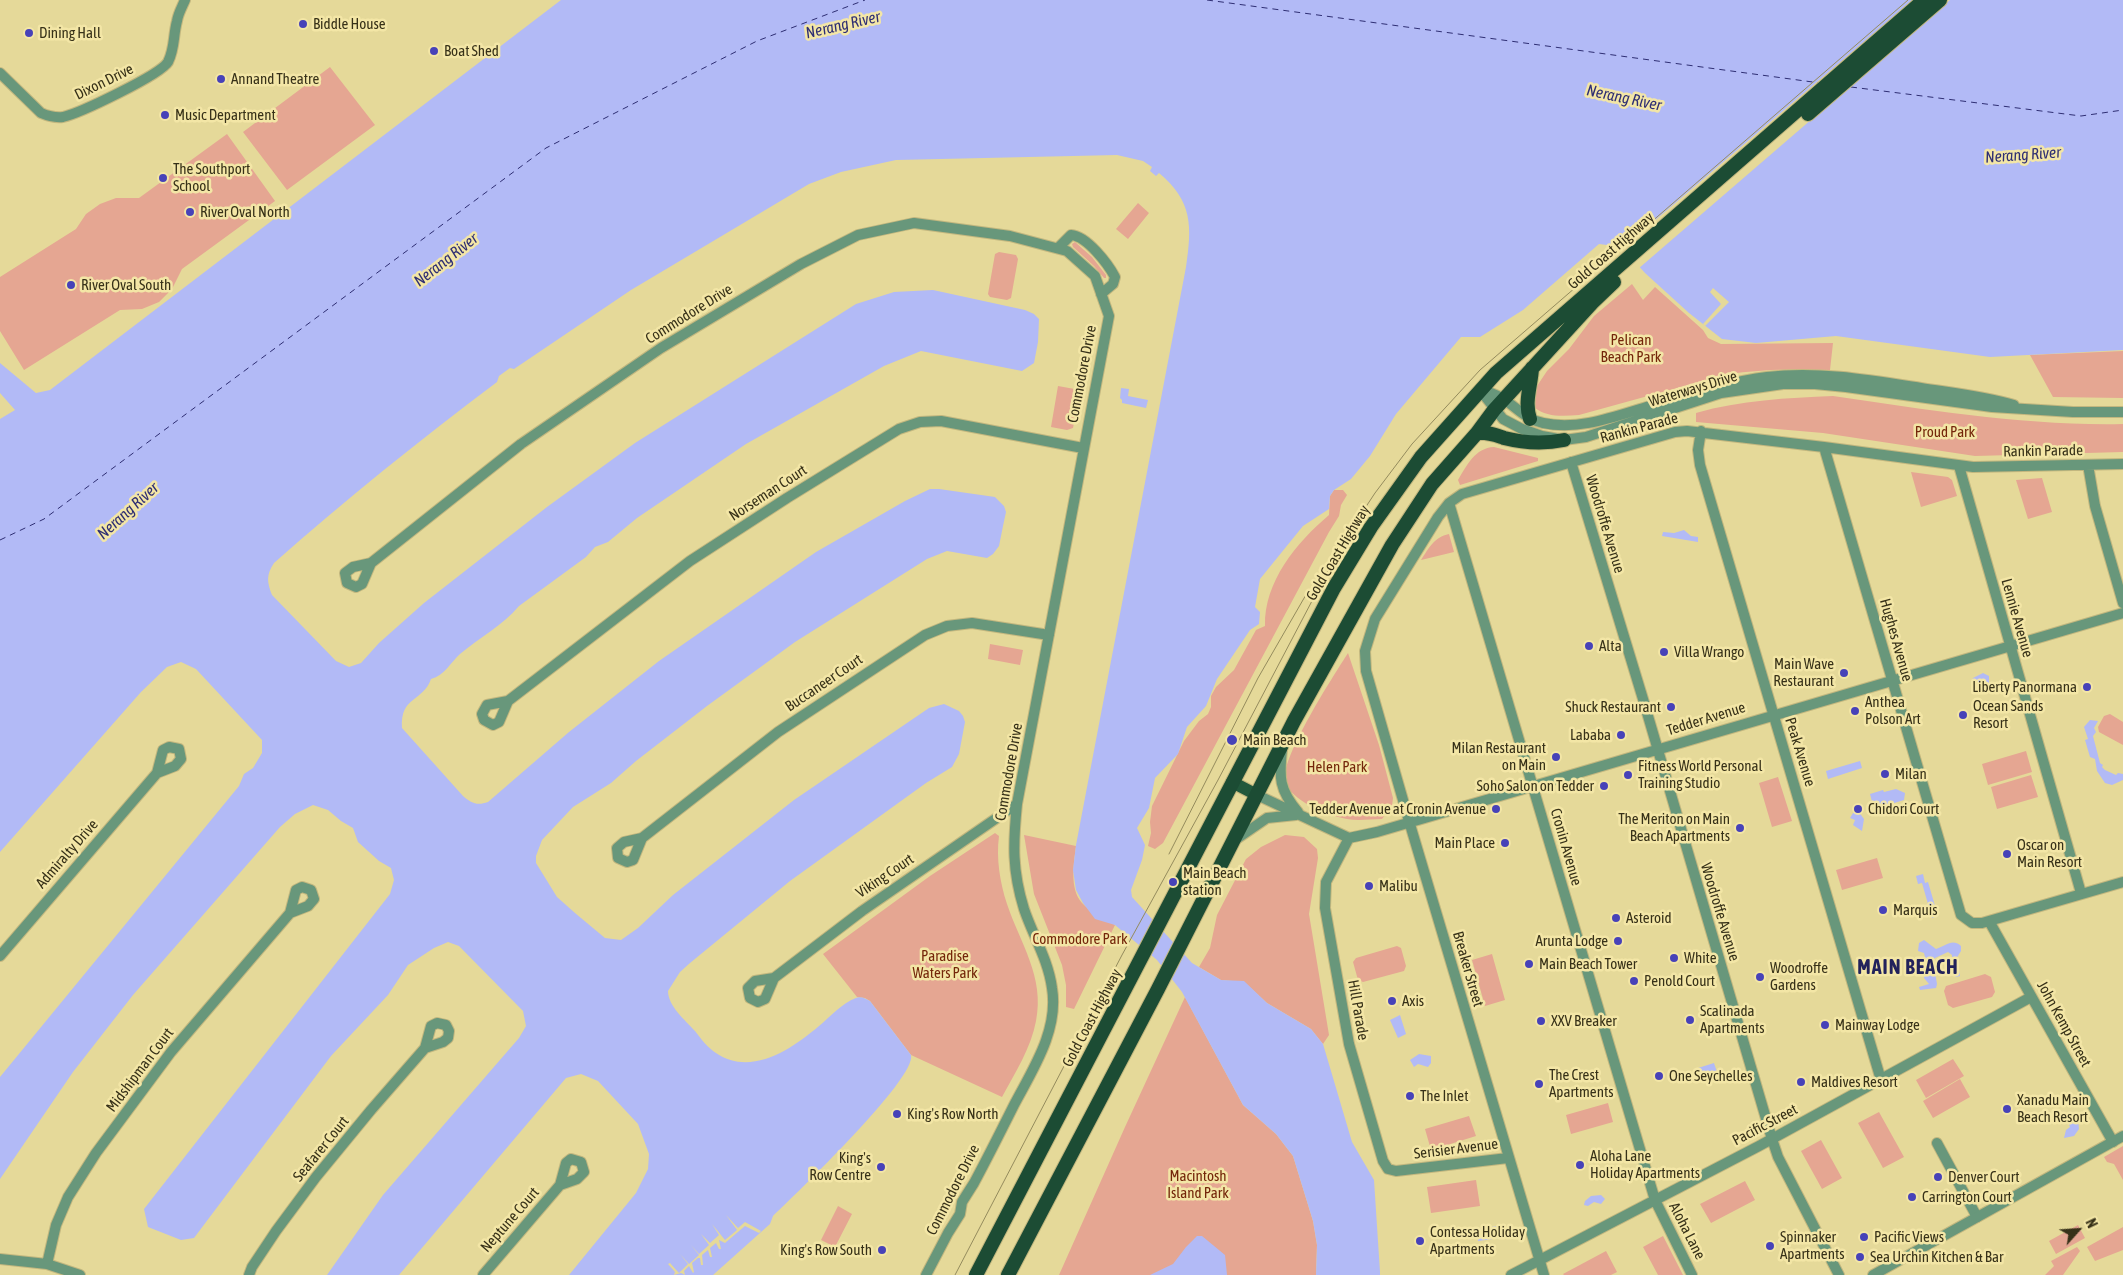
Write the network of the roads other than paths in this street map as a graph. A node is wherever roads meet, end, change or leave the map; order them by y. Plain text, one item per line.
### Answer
1 (185, 0) edge
2 (1924, 0) edge
3 (1940, 0) edge
4 (0, 73) edge
5 (1058, 248) junction
6 (1620, 272) junction
7 (1101, 294) junction
8 (1532, 368) junction
9 (1481, 389) junction
10 (1499, 404) junction
11 (2029, 410) junction
12 (2123, 412) edge
13 (1530, 419) junction
14 (1701, 431) junction
15 (1477, 433) junction
16 (1564, 440) junction
17 (1824, 447) junction
18 (1084, 448) junction
19 (1571, 462) junction
20 (2088, 464) junction
21 (2123, 464) edge
22 (1959, 466) junction
23 (1449, 503) junction
24 (371, 563) dead end
25 (2123, 603) edge
26 (2123, 613) edge
27 (1049, 634) junction
28 (2009, 646) junction
29 (1366, 671) joint
30 (1892, 681) junction
31 (508, 701) dead end
32 (1774, 715) junction
33 (1282, 746) junction
34 (1656, 750) junction
35 (157, 772) dead end
36 (1232, 782) junction
37 (1532, 786) junction
38 (1257, 795) junction
39 (1017, 804) junction
40 (1300, 815) junction
41 (1408, 821) junction
42 (642, 838) dead end
43 (1349, 838) junction
44 (1233, 841) junction
45 (2123, 882) edge
46 (2081, 893) junction
47 (290, 913) dead end
48 (1989, 921) junction
49 (0, 956) edge
50 (774, 978) dead end
51 (2031, 997) junction
52 (426, 1048) dead end
53 (1882, 1080) junction
54 (2123, 1136) edge
55 (1772, 1139) junction
56 (2113, 1142) junction
57 (1937, 1143) dead end
58 (1508, 1158) junction
59 (1408, 1170) joint
60 (560, 1185) dead end
61 (1655, 1200) junction
62 (1977, 1217) junction
63 (0, 1259) edge
64 (1539, 1260) junction
65 (47, 1264) junction
66 (80, 1275) edge
67 (249, 1275) edge
68 (483, 1275) edge
69 (926, 1275) edge
70 (976, 1275) edge
71 (1008, 1275) edge
72 (1511, 1275) edge
73 (1544, 1275) edge
74 (1692, 1275) edge
75 (1839, 1275) edge
76 (1873, 1275) edge

1 - 4 street, Dixon Drive
2 - 6 highway, Gold Coast Highway
3 - 6 highway, Gold Coast Highway
5 - 7 street, Commodore Drive
5 - 7 street
5 - 24 street, Commodore Drive
6 - 8 highway, Gold Coast Highway
6 - 9 highway, Gold Coast Highway
7 - 18 street, Commodore Drive
8 - 10 highway, Gold Coast Highway
8 - 13 highway
9 - 10 street
9 - 36 highway, Gold Coast Highway
10 - 13 street, Waterways Drive
10 - 15 highway, Gold Coast Highway
10 - 16 street, Waterways Drive
11 - 12 street, Waterways Drive
11 - 13 street, Waterways Drive
11 - 16 street, Waterways Drive
14 - 17 street, Rankin Parade
14 - 19 street, Rankin Parade
14 - 32 street, Peak Avenue
15 - 16 highway
15 - 33 highway, Gold Coast Highway
17 - 22 street, Rankin Parade
17 - 30 street, Hughes Avenue
18 - 27 street, Commodore Drive
18 - 31 street, Norseman Court
19 - 23 street, Rankin Parade
19 - 34 street, Woodroffe Avenue
20 - 21 street, Rankin Parade
20 - 22 street, Rankin Parade
20 - 25 street
22 - 28 street, Lennie Avenue
23 - 29 street, Rankin Parade
23 - 37 street, Cronin Avenue
26 - 28 street, Tedder Avenue
27 - 39 street, Commodore Drive
27 - 42 street, Buccaneer Court
28 - 30 street, Tedder Avenue
28 - 46 street, Lennie Avenue
29 - 41 street, Breaker Street
30 - 32 street, Tedder Avenue
30 - 48 street, Hughes Avenue
32 - 34 street, Tedder Avenue
32 - 53 street, Peak Avenue
33 - 38 highway, Gold Coast Highway
33 - 40 street
34 - 37 street, Tedder Avenue
34 - 55 street, Woodroffe Avenue
35 - 49 street, Admiralty Drive
36 - 38 main road
36 - 70 highway, Gold Coast Highway
37 - 41 street, Tedder Avenue
37 - 61 street, Cronin Avenue
38 - 40 street
38 - 44 highway, Gold Coast Highway
39 - 50 street, Viking Court
39 - 69 street, Commodore Drive
40 - 43 street
40 - 44 street
41 - 43 street, Tedder Avenue
41 - 58 street, Breaker Street
43 - 59 street, Hill Parade
44 - 71 highway, Gold Coast Highway
45 - 46 street
46 - 48 street
47 - 65 street, Midshipman Court
48 - 51 street, John Kemp Street
51 - 53 street, Pacific Street
51 - 56 street, John Kemp Street
52 - 67 street, Seafarer Court
53 - 55 street, Pacific Street
54 - 56 street
55 - 61 street, Pacific Street
55 - 75 street, Woodroffe Avenue
56 - 62 street
57 - 62 street
58 - 59 street, Serisier Avenue
58 - 64 street, Breaker Street
60 - 68 street, Neptune Court
61 - 64 street, Pacific Street
61 - 74 street, Aloha Lane
62 - 76 street
63 - 65 street
64 - 72 street, Pacific Street
64 - 73 street, Breaker Street
65 - 66 street

